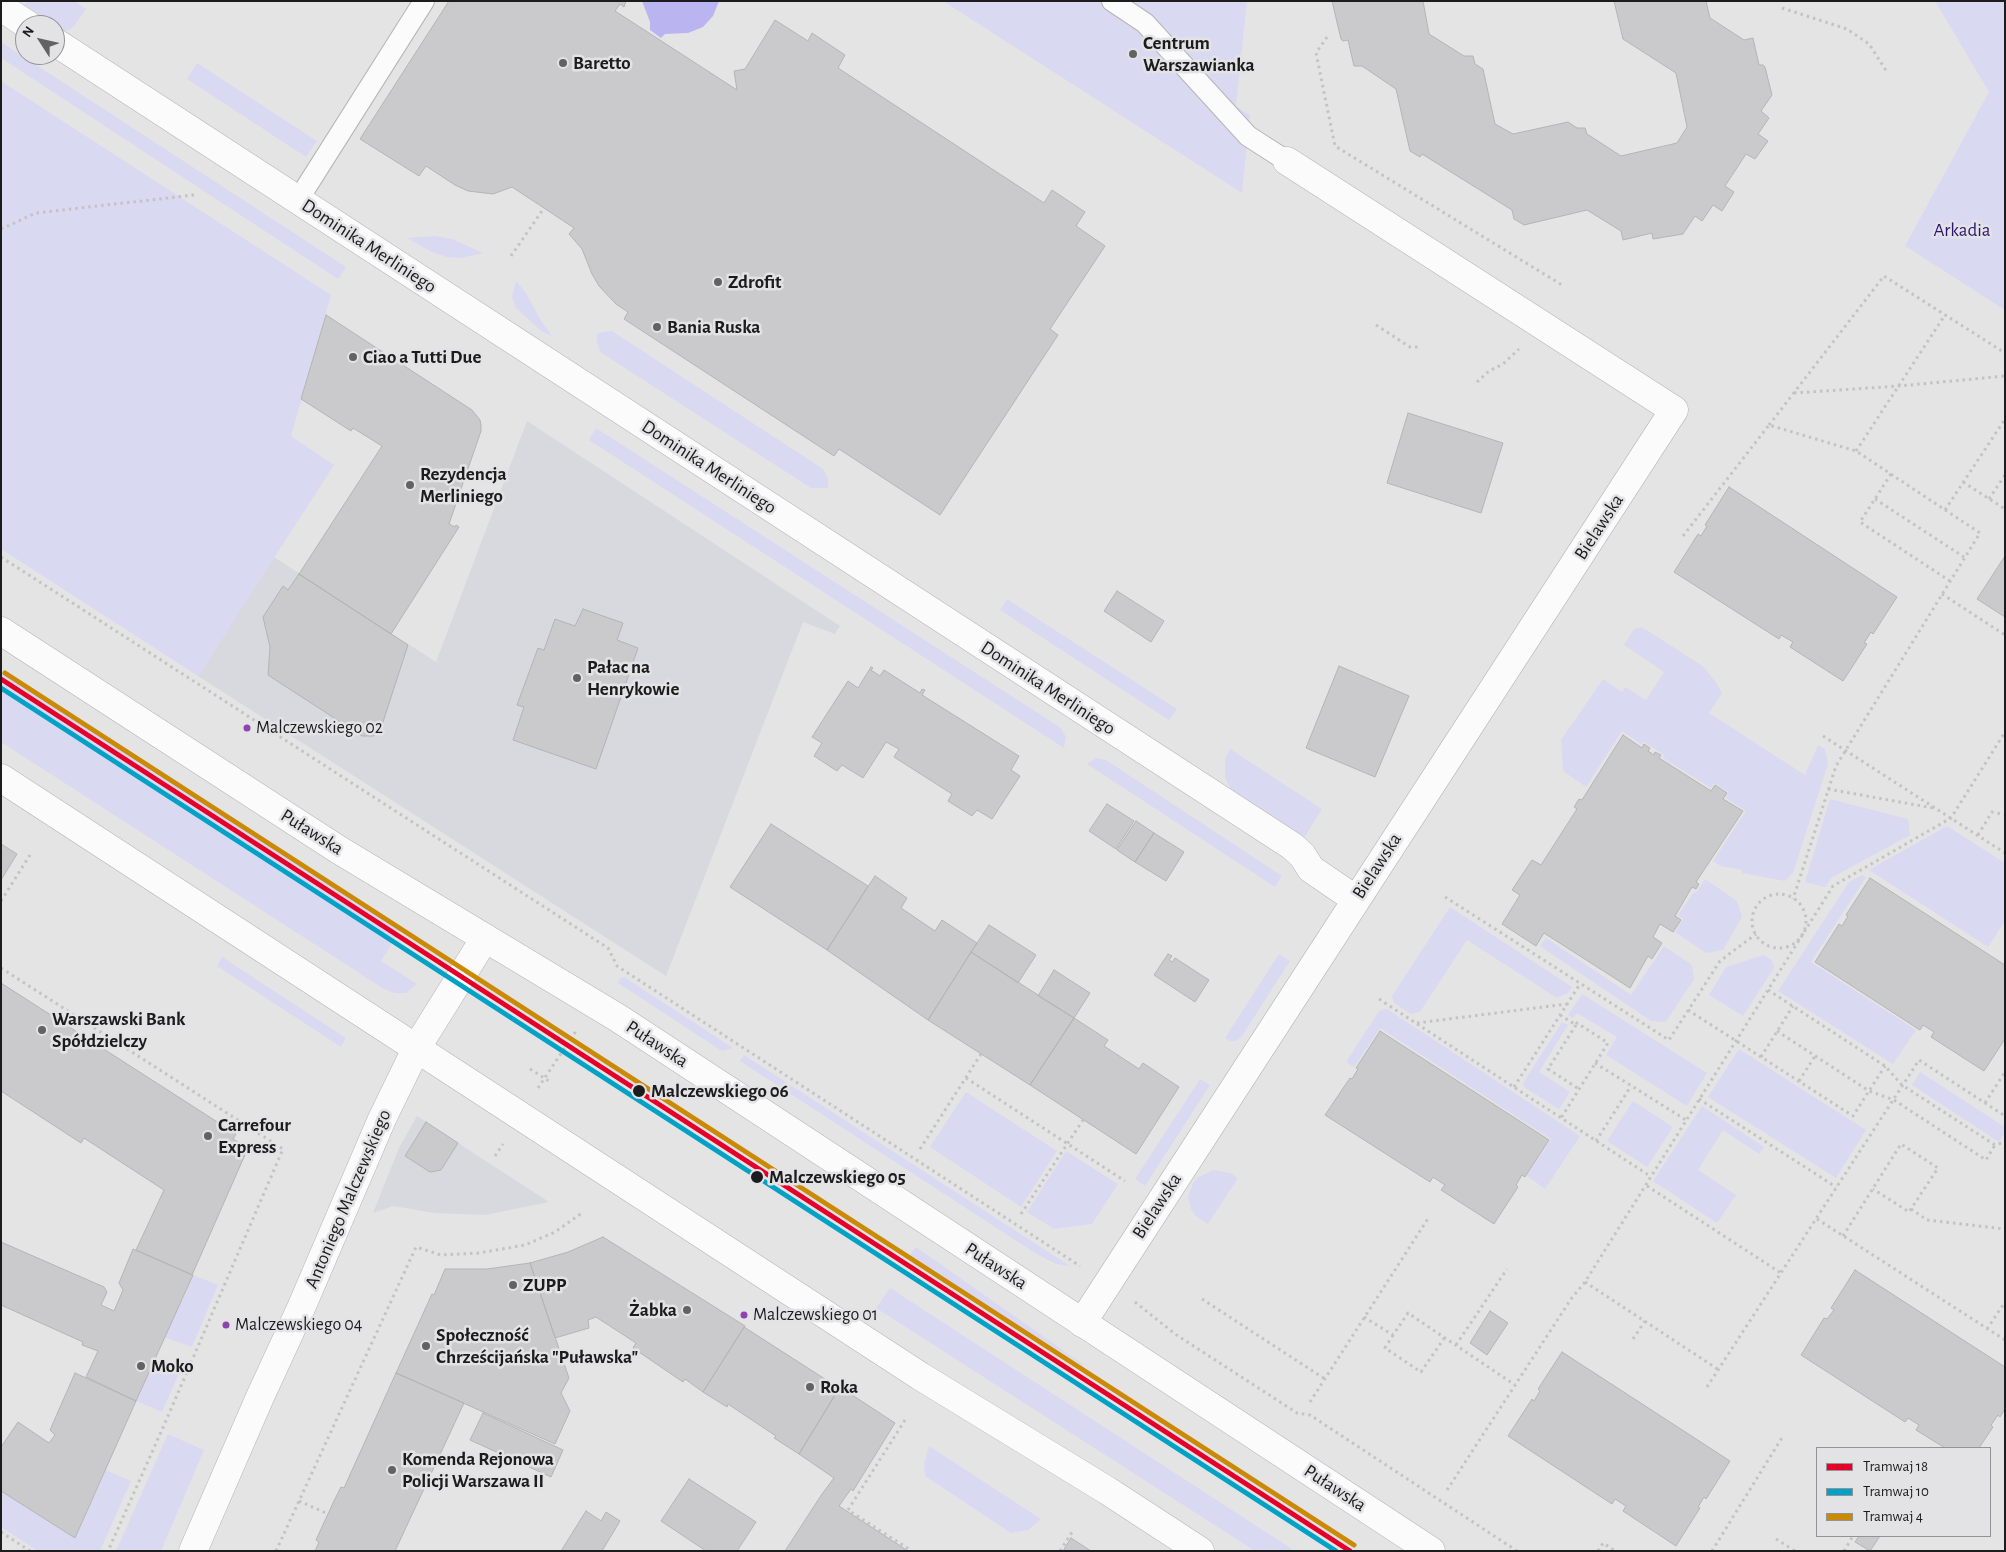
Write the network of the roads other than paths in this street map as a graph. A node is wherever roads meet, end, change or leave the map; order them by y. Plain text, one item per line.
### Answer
1 (424, 1) edge
2 (1112, 1) edge
3 (1, 7) edge
4 (15, 16) edge
5 (65, 49) edge
6 (1287, 161) joint
7 (298, 200) junction
8 (1, 631) edge
9 (1, 778) edge
10 (1355, 900) junction
11 (485, 938) junction
12 (417, 1047) junction
13 (1082, 1323) junction
14 (193, 1551) edge
15 (1200, 1551) edge
16 (1431, 1551) edge

1 - 7 lane
2 - 6 lane
3 - 4 street
5 - 7 street, Dominika Merliniego
6 - 10 street, Bielawska
7 - 10 street, Dominika Merliniego
8 - 11 street, Puławska
9 - 12 street
10 - 13 street, Bielawska
11 - 12 street, Antoniego Malczewskiego
11 - 13 street, Puławska
12 - 14 street, Antoniego Malczewskiego
12 - 15 street
13 - 16 street, Puławska

